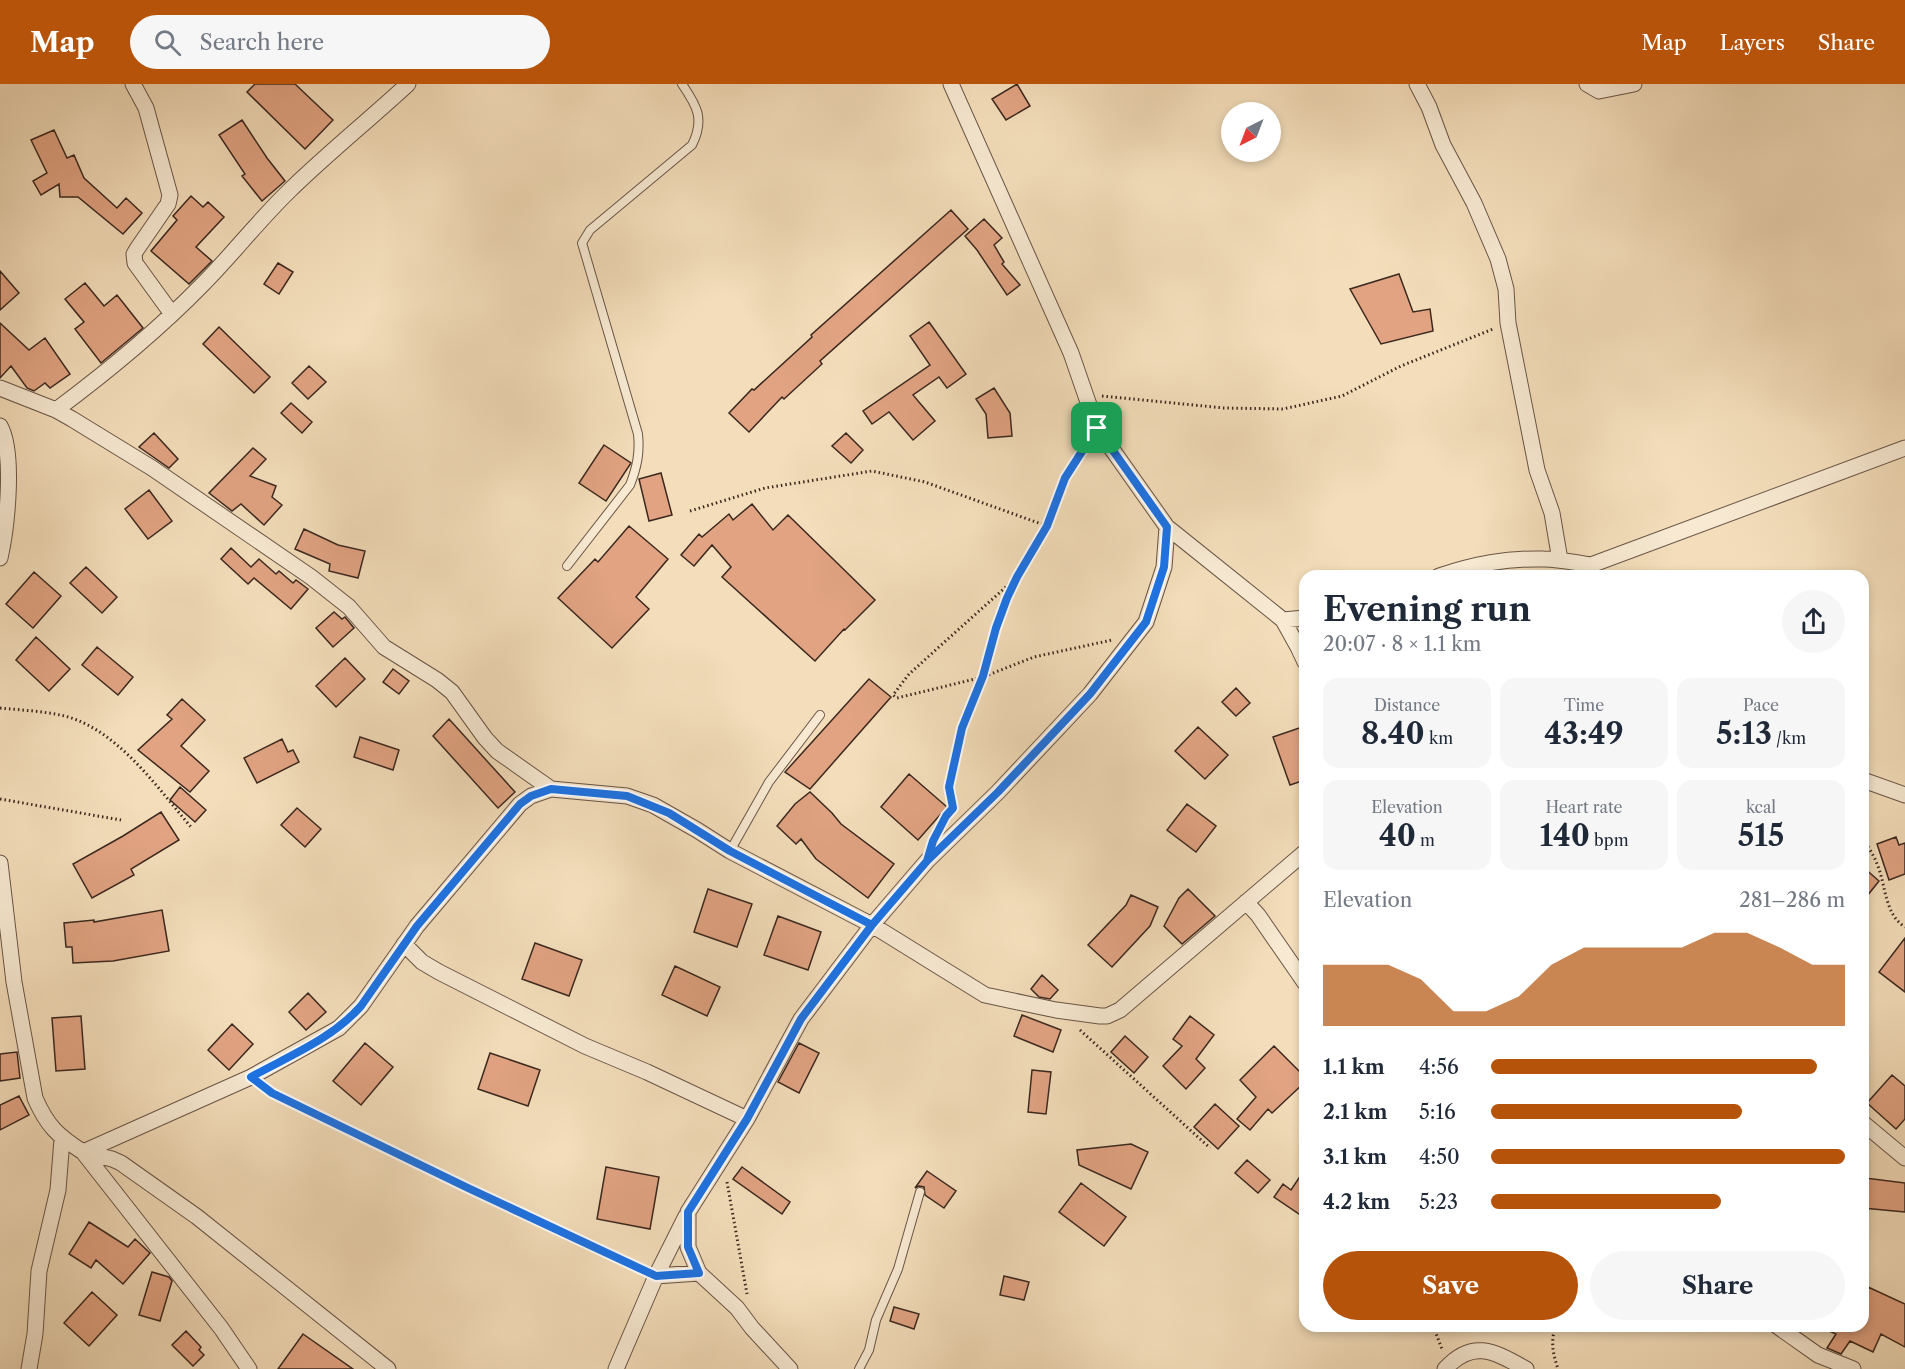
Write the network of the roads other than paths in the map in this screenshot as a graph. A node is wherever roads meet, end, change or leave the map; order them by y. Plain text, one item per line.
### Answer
1 (133, 84) edge
2 (408, 84) edge
3 (682, 84) edge
4 (951, 84) edge
5 (1417, 84) edge
6 (1587, 84) edge
7 (1634, 84) edge
8 (172, 315) junction
9 (0, 388) edge
10 (56, 411) junction
11 (0, 426) edge
12 (1905, 448) edge
13 (4, 457) edge
14 (1167, 527) junction
15 (0, 558) edge
16 (1560, 560) junction
17 (567, 566) dead end
18 (1457, 570) edge
19 (1299, 619) edge
20 (1282, 620) junction
21 (1299, 649) edge
22 (820, 715) dead end
23 (1869, 782) edge
24 (551, 789) junction
25 (1905, 795) edge
26 (730, 851) junction
27 (1299, 857) edge
28 (0, 863) edge
29 (1246, 902) junction
30 (872, 925) junction
31 (405, 944) junction
32 (1299, 973) edge
33 (747, 1119) junction
34 (1869, 1128) edge
35 (62, 1139) junction
36 (83, 1152) junction
37 (1905, 1158) edge
38 (920, 1192) dead end
39 (688, 1212) junction
40 (699, 1273) junction
41 (656, 1276) junction
42 (1784, 1332) edge
43 (1822, 1362) edge
44 (1447, 1367) edge
45 (29, 1369) edge
46 (249, 1369) edge
47 (388, 1369) edge
48 (616, 1369) edge
49 (790, 1369) edge
50 (859, 1369) edge
51 (1526, 1369) edge
52 (1853, 1369) edge

1 - 8 street
2 - 8 street
3 - 17 lane
4 - 14 street
5 - 16 street
6 - 7 street
8 - 10 street
9 - 10 street
10 - 24 street
11 - 13 street
12 - 16 street
13 - 15 street
14 - 20 street
14 - 30 street
16 - 18 street
19 - 20 street
20 - 21 street
22 - 26 lane
23 - 25 street
24 - 26 street
24 - 31 street
26 - 30 street
27 - 29 street
28 - 35 street
29 - 30 street
29 - 32 street
30 - 33 street
31 - 33 street
31 - 36 street
33 - 39 street
34 - 37 street
35 - 36 street
35 - 45 street
36 - 46 street
36 - 47 street
38 - 50 lane
39 - 40 street
39 - 41 street
40 - 41 street
40 - 49 street
41 - 48 street
42 - 43 street
43 - 52 street
44 - 51 street

